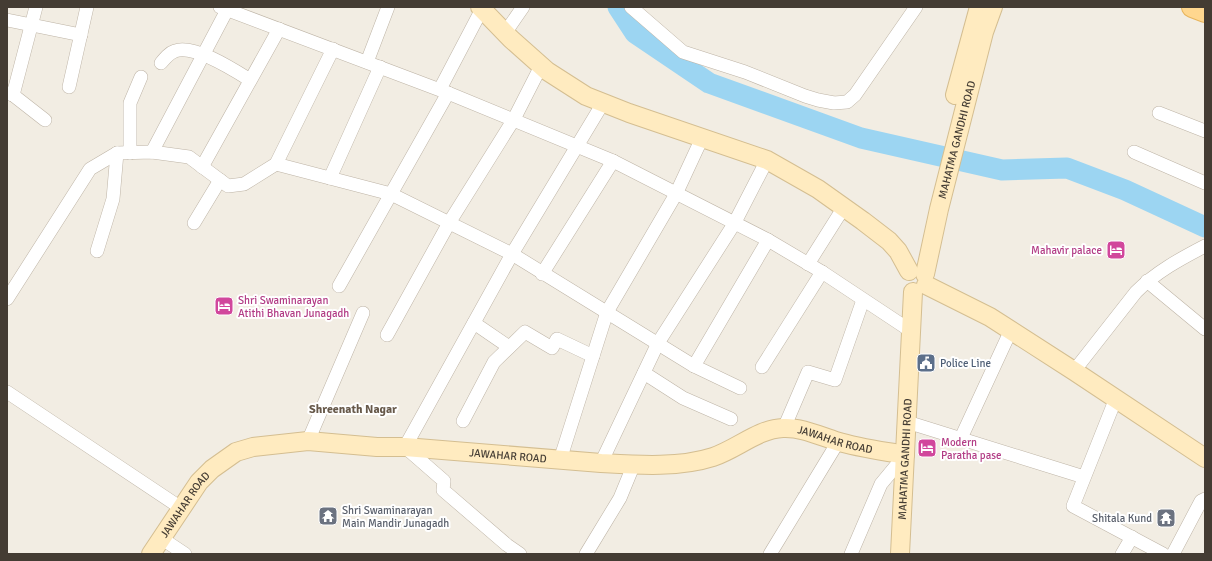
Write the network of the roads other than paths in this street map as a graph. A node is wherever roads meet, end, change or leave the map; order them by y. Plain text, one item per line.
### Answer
1 (36, 7) edge
2 (87, 7) edge
3 (388, 7) edge
4 (523, 7) edge
5 (631, 7) edge
6 (916, 7) edge
7 (979, 7) edge
8 (993, 7) edge
9 (1193, 7) edge
10 (224, 8) edge
11 (481, 8) edge
12 (1205, 12) edge
13 (7, 20) edge
14 (32, 25) junction
15 (279, 29) junction
16 (979, 29) junction
17 (504, 33) junction
18 (81, 35) junction
19 (332, 49) junction
20 (203, 55) junction
21 (367, 62) junction
22 (161, 63) dead end
23 (541, 66) junction
24 (380, 67) junction
25 (141, 77) dead end
26 (250, 80) junction
27 (70, 87) dead end
28 (444, 91) junction
29 (10, 94) edge
30 (603, 103) junction
31 (1159, 112) dead end
32 (514, 119) junction
33 (45, 120) dead end
34 (1205, 131) edge
35 (702, 138) junction
36 (578, 146) junction
37 (152, 152) junction
38 (1134, 152) dead end
39 (130, 153) junction
40 (117, 154) junction
41 (767, 160) junction
42 (613, 161) junction
43 (276, 164) junction
44 (202, 167) junction
45 (330, 178) junction
46 (220, 180) junction
47 (1205, 183) edge
48 (391, 194) junction
49 (676, 194) junction
50 (844, 207) junction
51 (194, 223) dead end
52 (449, 223) junction
53 (734, 224) junction
54 (768, 240) junction
55 (1205, 246) edge
56 (97, 251) dead end
57 (512, 254) junction
58 (808, 264) junction
59 (822, 272) junction
60 (542, 274) junction
61 (917, 278) junction
62 (1147, 281) junction
63 (339, 286) dead end
64 (7, 299) edge
65 (863, 300) junction
66 (363, 312) dead end
67 (607, 312) junction
68 (474, 323) junction
69 (1205, 329) edge
70 (1011, 330) junction
71 (911, 331) junction
72 (386, 335) dead end
73 (658, 343) junction
74 (509, 347) junction
75 (593, 356) junction
76 (694, 366) junction
77 (762, 367) dead end
78 (1074, 370) junction
79 (644, 374) junction
80 (740, 388) dead end
81 (7, 392) edge
82 (1116, 398) junction
83 (731, 419) dead end
84 (463, 421) dead end
85 (907, 422) junction
86 (784, 428) junction
87 (961, 438) junction
88 (308, 441) junction
89 (838, 442) junction
90 (405, 447) junction
91 (905, 455) junction
92 (1205, 458) edge
93 (560, 460) junction
94 (601, 463) junction
95 (634, 464) junction
96 (1084, 477) junction
97 (1205, 499) edge
98 (181, 508) junction
99 (1132, 537) junction
100 (161, 538) junction
101 (507, 550) edge
102 (151, 554) edge
103 (185, 554) edge
104 (520, 554) edge
105 (586, 554) edge
106 (770, 554) edge
107 (851, 554) edge
108 (900, 554) edge
109 (1122, 554) edge
110 (1163, 554) edge
111 (1173, 554) edge

1 - 14 street
2 - 18 street
3 - 21 street
4 - 17 street
5 - 6 street
7 - 16 main road, MAHATMA GANDHI ROAD
8 - 16 main road, MAHATMA GANDHI ROAD
9 - 12 main road
10 - 15 street
10 - 20 street
11 - 17 main road
11 - 28 street
13 - 14 street
14 - 18 street
14 - 29 street
15 - 19 street
15 - 26 street
16 - 61 main road, MAHATMA GANDHI ROAD
17 - 23 main road
18 - 27 street
19 - 21 street
19 - 43 street
20 - 22 street
20 - 26 street
20 - 37 street
21 - 24 street
23 - 30 main road
23 - 32 street
24 - 28 street
24 - 45 street
25 - 39 street
26 - 44 street
28 - 32 street
28 - 48 street
29 - 33 street
30 - 35 main road
30 - 36 street
31 - 34 street
32 - 36 street
32 - 52 street
35 - 41 main road
35 - 49 street
36 - 42 street
36 - 57 street
37 - 39 street
37 - 44 street
38 - 47 street
39 - 40 street
40 - 56 street
40 - 64 street
41 - 50 main road
41 - 53 street
42 - 49 street
42 - 60 street
43 - 45 street
43 - 46 street
44 - 46 street
45 - 48 street
46 - 51 street
48 - 52 street
48 - 63 street
49 - 53 street
49 - 67 street
50 - 58 street
50 - 61 main road
52 - 57 street
52 - 72 street
53 - 54 street
53 - 73 street
54 - 58 street
54 - 76 street
55 - 62 street
57 - 60 street
57 - 68 street
58 - 59 street
59 - 65 street
59 - 77 street
60 - 67 street
61 - 70 main road
61 - 71 main road, MAHATMA GANDHI ROAD
62 - 69 street
62 - 78 street
65 - 71 street
65 - 86 street
66 - 88 street
67 - 73 street
67 - 75 street
68 - 74 street
68 - 90 street
70 - 78 main road
70 - 87 street
71 - 85 main road, MAHATMA GANDHI ROAD
73 - 76 street
73 - 79 street
74 - 75 street
74 - 84 street
75 - 93 street
76 - 80 street
78 - 82 main road
79 - 83 street
79 - 94 street
81 - 98 street
82 - 92 main road
82 - 96 street
85 - 87 street
85 - 91 main road, MAHATMA GANDHI ROAD
86 - 89 main road, JAWAHAR ROAD
86 - 95 main road, JAWAHAR ROAD
87 - 96 street
88 - 90 main road, JAWAHAR ROAD
88 - 98 main road, JAWAHAR ROAD
89 - 91 main road, JAWAHAR ROAD
89 - 106 street
90 - 93 main road, JAWAHAR ROAD
90 - 101 street
91 - 107 street
91 - 108 main road, MAHATMA GANDHI ROAD
93 - 94 main road, JAWAHAR ROAD
94 - 95 main road, JAWAHAR ROAD
95 - 105 street
96 - 99 street
97 - 111 street
98 - 100 main road, JAWAHAR ROAD
99 - 109 street
99 - 110 street
100 - 102 main road, JAWAHAR ROAD
100 - 103 street
101 - 104 street

